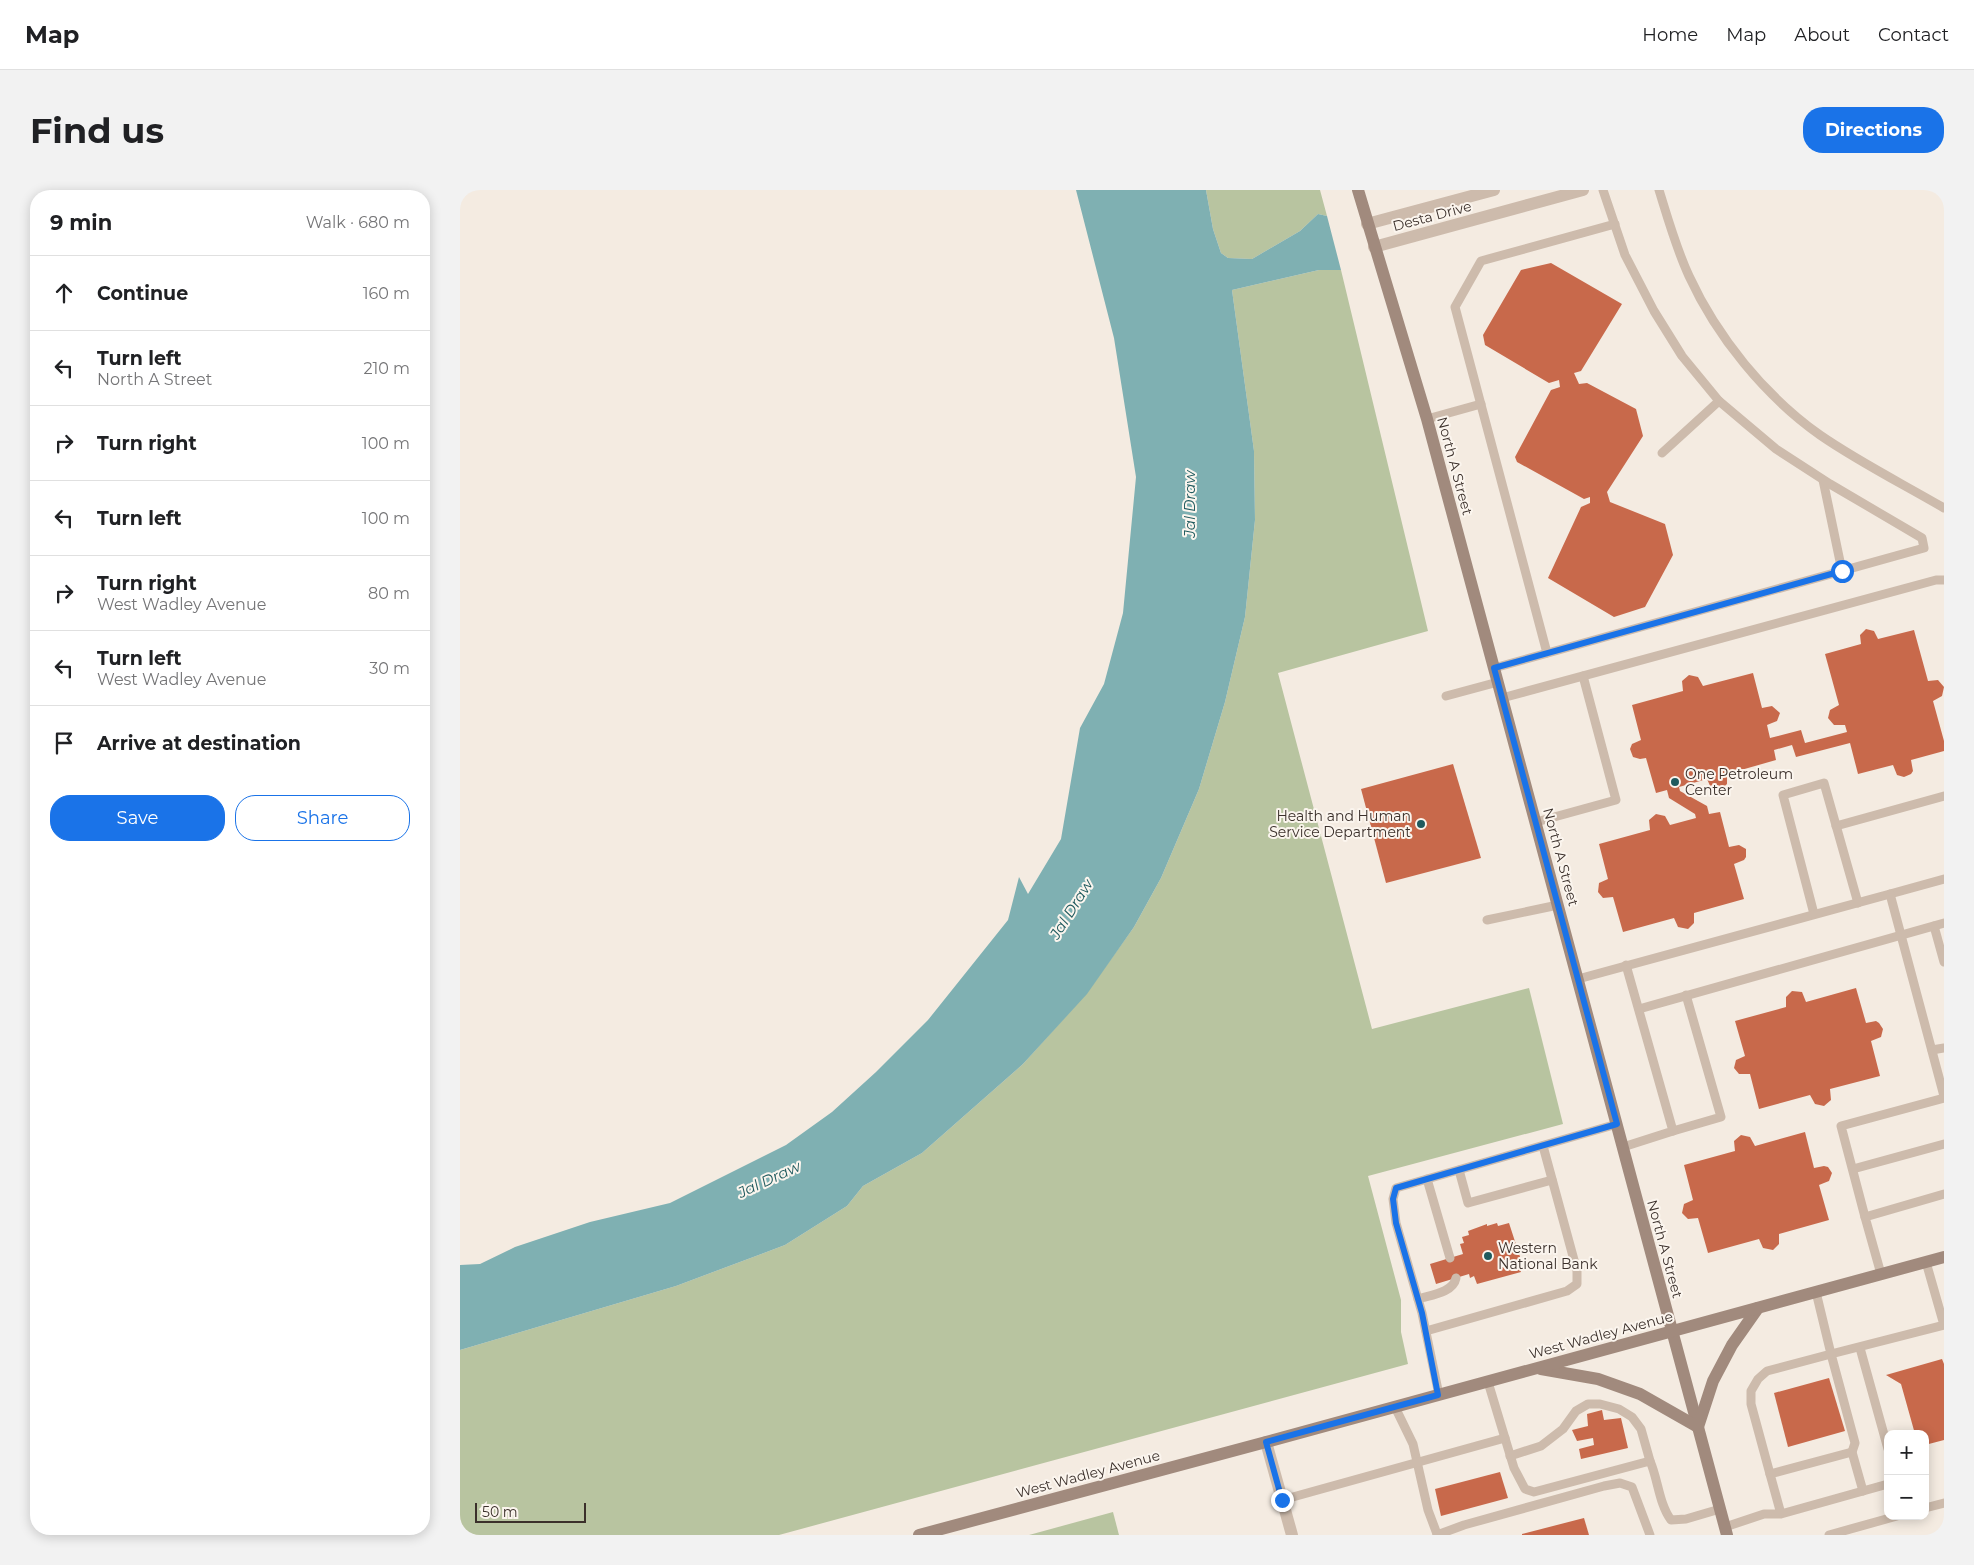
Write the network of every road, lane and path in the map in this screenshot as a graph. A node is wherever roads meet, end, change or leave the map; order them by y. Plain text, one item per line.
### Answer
1 (1358, 190) edge
2 (1494, 190) edge
3 (1583, 190) edge
4 (1603, 190) edge
5 (1659, 190) edge
6 (1367, 224) junction
7 (1615, 224) junction
8 (1374, 247) junction
9 (1719, 400) junction
10 (1481, 404) junction
11 (1427, 419) junction
12 (1662, 453) dead end
13 (1823, 480) junction
14 (1944, 508) edge
15 (1842, 571) junction
16 (1944, 580) edge
17 (1547, 653) junction
18 (1494, 668) junction
19 (1584, 676) junction
20 (1498, 682) junction
21 (1446, 696) dead end
22 (1502, 698) junction
23 (1944, 796) edge
24 (1536, 822) junction
25 (1836, 826) junction
26 (1944, 878) edge
27 (1890, 894) junction
28 (1858, 903) junction
29 (1558, 905) junction
30 (1814, 914) junction
31 (1487, 920) dead end
32 (1944, 924) edge
33 (1934, 926) junction
34 (1901, 936) junction
35 (1944, 962) edge
36 (1626, 965) junction
37 (1578, 979) junction
38 (1686, 996) junction
39 (1639, 1009) junction
40 (1944, 1048) edge
41 (1932, 1050) junction
42 (1944, 1097) edge
43 (1617, 1124) junction
44 (1674, 1131) junction
45 (1944, 1144) edge
46 (1543, 1146) junction
47 (1622, 1147) junction
48 (1853, 1169) junction
49 (1458, 1170) junction
50 (1426, 1179) junction
51 (1552, 1180) junction
52 (1944, 1194) edge
53 (1865, 1217) junction
54 (1944, 1257) edge
55 (1450, 1258) dead end
56 (1926, 1262) junction
57 (1881, 1274) junction
58 (1456, 1278) dead end
59 (1816, 1292) junction
60 (1418, 1299) junction
61 (1758, 1308) junction
62 (1944, 1326) edge
63 (1426, 1331) junction
64 (1672, 1332) junction
65 (1860, 1348) junction
66 (1831, 1354) junction
67 (1537, 1368) junction
68 (1488, 1382) junction
69 (1438, 1395) junction
70 (1395, 1407) junction
71 (1698, 1427) junction
72 (1884, 1435) edge
73 (1505, 1438) junction
74 (1266, 1442) junction
75 (1852, 1452) junction
76 (1510, 1456) junction
77 (1650, 1461) junction
78 (1417, 1463) junction
79 (1770, 1474) junction
80 (1884, 1485) edge
81 (1863, 1491) junction
82 (1282, 1500) junction
83 (1944, 1503) edge
84 (1929, 1507) edge
85 (1720, 1509) junction
86 (1781, 1514) junction
87 (1884, 1520) edge
88 (1726, 1531) edge
89 (1437, 1534) edge
90 (919, 1535) edge
91 (1292, 1535) edge
92 (1650, 1535) edge
93 (1830, 1535) edge

1 - 6 main road, North A Street
2 - 6 street, Desta Drive
3 - 8 street, Desta Drive
4 - 7 lane
5 - 14 lane
6 - 8 main road, North A Street
7 - 9 lane
7 - 10 lane
8 - 11 main road, North A Street
9 - 12 lane
9 - 13 lane
10 - 11 lane
10 - 17 lane
11 - 18 main road, North A Street
13 - 15 lane
13 - 15 lane
15 - 17 lane
16 - 19 lane
17 - 18 lane
18 - 20 main road, North A Street
19 - 22 lane
19 - 24 lane
20 - 21 lane
20 - 22 main road, North A Street
22 - 24 main road, North A Street
23 - 25 lane
24 - 29 main road, North A Street
25 - 28 lane
25 - 30 lane
26 - 27 lane
27 - 28 lane
27 - 34 lane
28 - 30 lane
29 - 31 lane
29 - 37 main road, North A Street
30 - 36 lane
32 - 33 lane
33 - 34 lane
33 - 35 lane
34 - 38 lane
34 - 41 lane
36 - 37 lane
36 - 39 lane
37 - 43 main road, North A Street
38 - 39 lane
38 - 44 lane
39 - 44 lane
40 - 41 lane
41 - 42 lane
42 - 48 lane
43 - 46 lane
43 - 47 main road, North A Street
44 - 47 lane
45 - 48 lane
46 - 49 lane
46 - 51 lane
47 - 64 main road, North A Street
48 - 53 lane
49 - 50 lane
49 - 51 lane
50 - 55 lane
50 - 60 lane
51 - 63 lane
52 - 53 lane
53 - 57 lane
54 - 56 main road, West Wadley Avenue
56 - 57 main road, West Wadley Avenue
56 - 62 lane
57 - 59 main road, West Wadley Avenue
58 - 60 lane
59 - 61 main road, West Wadley Avenue
59 - 66 lane
60 - 63 lane
61 - 64 main road, West Wadley Avenue
61 - 71 main road
62 - 65 lane
63 - 69 lane
64 - 67 main road, West Wadley Avenue
64 - 71 main road, North A Street
65 - 66 lane
65 - 72 lane
66 - 75 lane
66 - 79 lane
67 - 68 main road, West Wadley Avenue
67 - 71 main road
68 - 69 main road, West Wadley Avenue
68 - 73 lane
69 - 70 main road, West Wadley Avenue
70 - 74 main road, West Wadley Avenue
70 - 78 lane
71 - 85 main road, North A Street
73 - 76 lane
73 - 78 lane
74 - 82 street
74 - 90 main road, West Wadley Avenue
75 - 79 lane
75 - 81 lane
76 - 77 lane
76 - 77 lane
77 - 85 lane
78 - 82 lane
78 - 89 lane
79 - 86 lane
80 - 81 lane
81 - 86 lane
82 - 91 street
83 - 84 lane
85 - 88 main road, North A Street
86 - 88 lane
87 - 93 lane
89 - 92 lane

